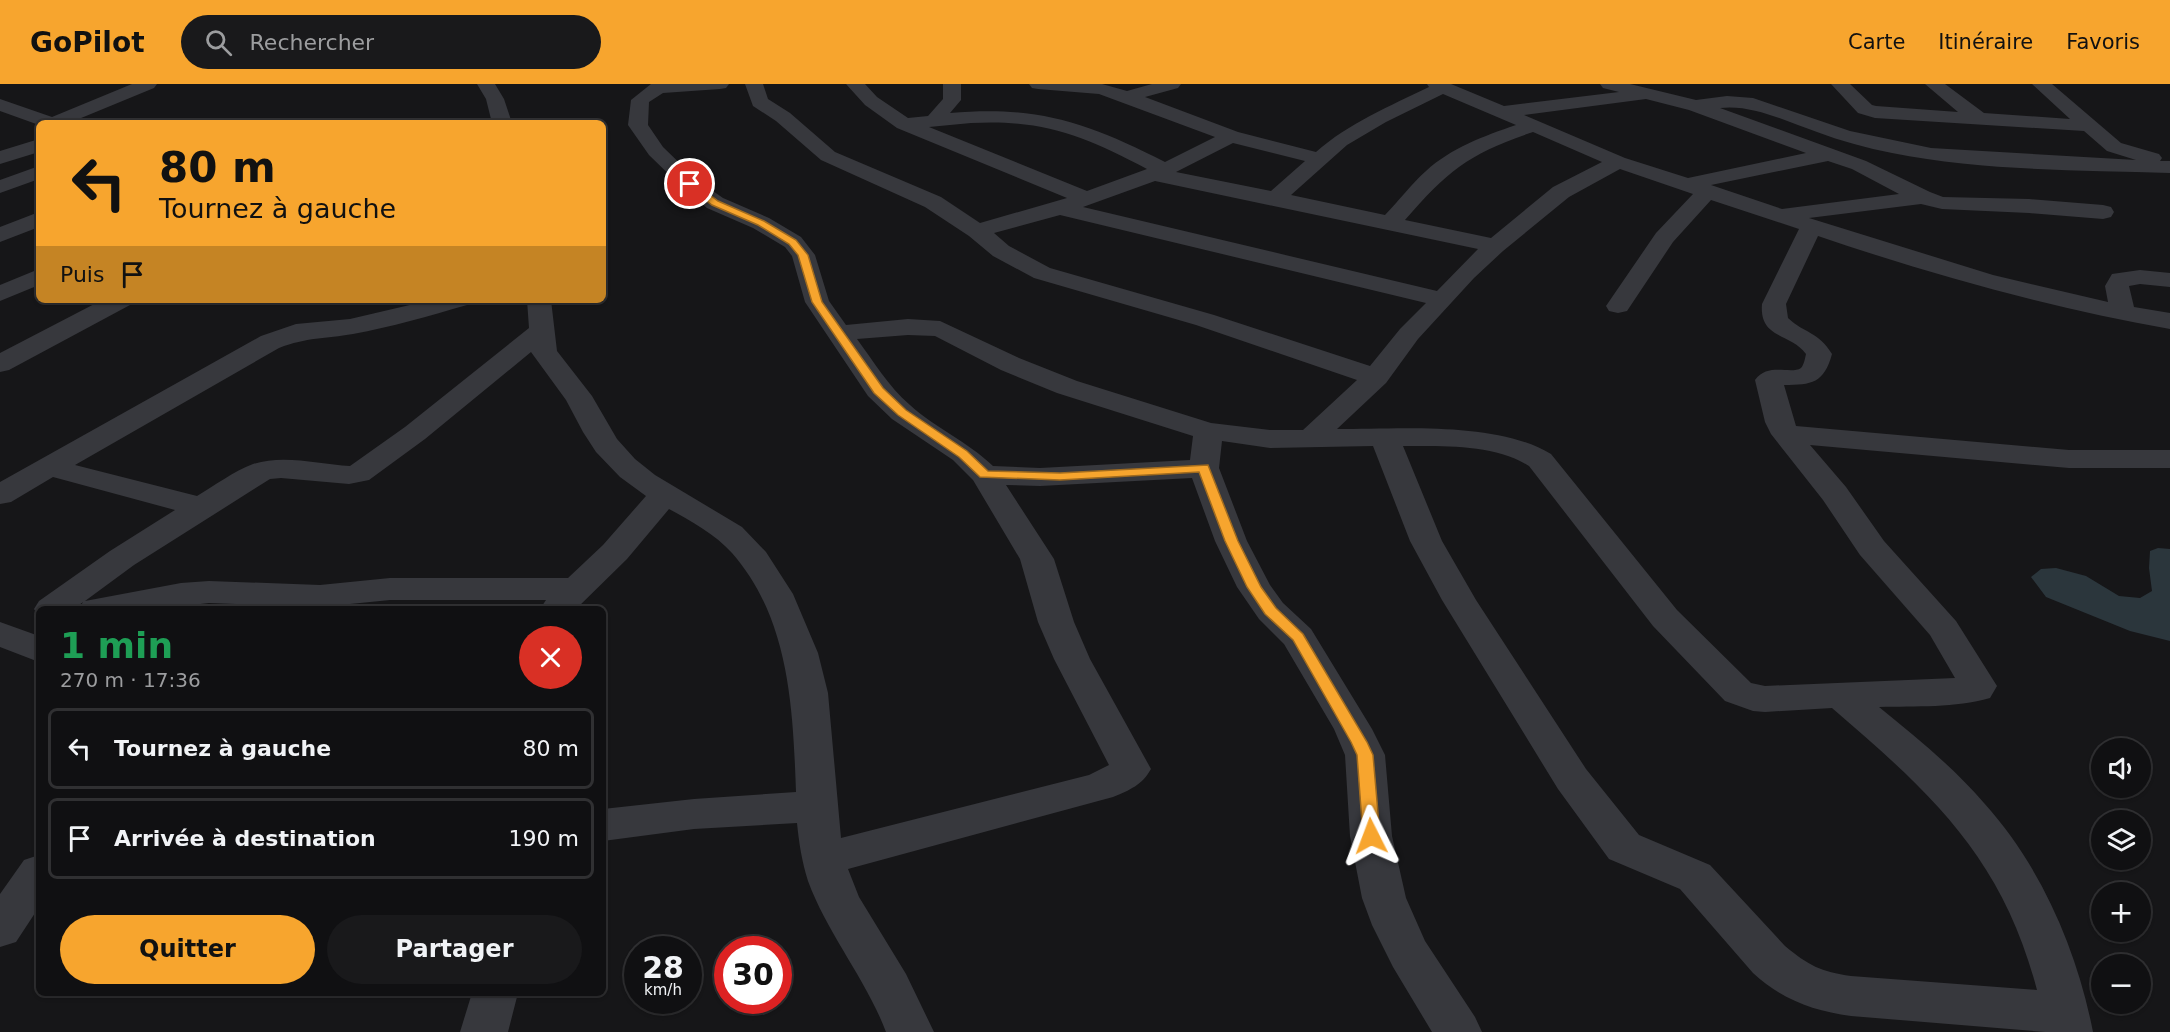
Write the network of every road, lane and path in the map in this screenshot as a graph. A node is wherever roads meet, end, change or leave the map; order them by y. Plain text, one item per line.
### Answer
1 (148, 84) edge
2 (486, 84) edge
3 (720, 84) edge
4 (754, 84) edge
5 (855, 84) edge
6 (952, 84) edge
7 (1038, 84) edge
8 (1172, 84) edge
9 (1609, 84) edge
10 (1681, 84) edge
11 (1840, 84) edge
12 (1934, 84) edge
13 (2041, 84) edge
14 (659, 86) edge
15 (1098, 86) edge
16 (1440, 86) edge
17 (1643, 94) junction
18 (1127, 97) junction
19 (1703, 104) junction
20 (0, 105) edge
21 (1503, 112) junction
22 (1978, 118) junction
23 (43, 120) edge
24 (59, 120) edge
25 (501, 120) edge
26 (934, 121) junction
27 (904, 124) junction
28 (1533, 126) junction
29 (2091, 126) junction
30 (36, 127) edge
31 (20, 131) dead end
32 (1231, 136) junction
33 (36, 146) edge
34 (1831, 154) junction
35 (0, 158) edge
36 (1320, 159) junction
37 (2170, 161) edge
38 (1618, 162) junction
39 (2170, 167) edge
40 (1158, 172) junction
41 (36, 173) edge
42 (0, 187) edge
43 (1698, 188) junction
44 (1922, 196) junction
45 (1086, 198) junction
46 (1275, 198) junction
47 (1060, 208) junction
48 (2103, 212) dead end
49 (1778, 215) junction
50 (36, 220) edge
51 (1391, 222) junction
52 (1812, 226) junction
53 (977, 231) junction
54 (0, 235) edge
55 (1494, 246) junction
56 (36, 277) edge
57 (2170, 280) edge
58 (0, 294) edge
59 (1443, 300) junction
60 (115, 303) edge
61 (448, 303) edge
62 (1618, 306) dead end
63 (2123, 313) junction
64 (540, 315) edge
65 (2170, 321) edge
66 (839, 333) junction
67 (0, 364) edge
68 (1376, 377) junction
69 (1785, 434) junction
70 (1384, 436) junction
71 (1310, 439) junction
72 (1206, 450) junction
73 (2170, 459) edge
74 (48, 467) junction
75 (985, 475) junction
76 (664, 494) junction
77 (0, 495) edge
78 (201, 507) junction
79 (565, 599) edge
80 (55, 606) edge
81 (113, 606) edge
82 (36, 620) edge
83 (16, 640) edge
84 (1840, 695) junction
85 (817, 806) junction
86 (606, 825) edge
87 (824, 859) junction
88 (36, 876) edge
89 (0, 929) edge
90 (494, 996) edge
91 (2068, 1022) edge
92 (484, 1032) edge
93 (910, 1032) edge
94 (1458, 1032) edge

1 - 24 street
2 - 25 street
3 - 14 street
4 - 53 street
5 - 27 street
6 - 26 street
7 - 15 street
8 - 18 street
9 - 17 street
10 - 19 street
11 - 22 street
12 - 22 street
13 - 29 street
14 - 66 street
15 - 18 street
16 - 21 street
16 - 36 street
17 - 19 street
17 - 21 street
18 - 32 street
19 - 34 street
19 - 39 street
20 - 23 street
21 - 28 street
22 - 29 street
26 - 27 street
26 - 40 street
27 - 45 street
28 - 38 street
28 - 51 street
29 - 37 street
30 - 31 street
32 - 36 street
32 - 40 street
33 - 35 street
34 - 43 street
34 - 44 street
36 - 46 street
38 - 43 street
38 - 55 street
40 - 45 street
40 - 46 street
41 - 42 street
43 - 49 street
43 - 62 street
44 - 48 street
44 - 49 street
45 - 47 street
46 - 51 street
47 - 53 street
47 - 59 street
49 - 52 street
50 - 54 street
51 - 55 street
52 - 63 street
52 - 69 street
53 - 68 street
55 - 59 street
56 - 58 street
57 - 63 street
59 - 68 street
60 - 67 street
61 - 74 street
63 - 65 street
64 - 76 street
64 - 78 street
66 - 72 street
66 - 75 street
68 - 71 street
69 - 73 street
69 - 84 street
70 - 71 street
70 - 84 street
70 - 91 street
71 - 72 street
72 - 75 street
72 - 94 street
74 - 77 street
74 - 78 street
75 - 87 street
76 - 79 street
76 - 85 street
78 - 80 street
79 - 81 street
82 - 83 street
84 - 91 street
85 - 86 street
85 - 87 street
87 - 93 street
88 - 89 street
90 - 92 street

